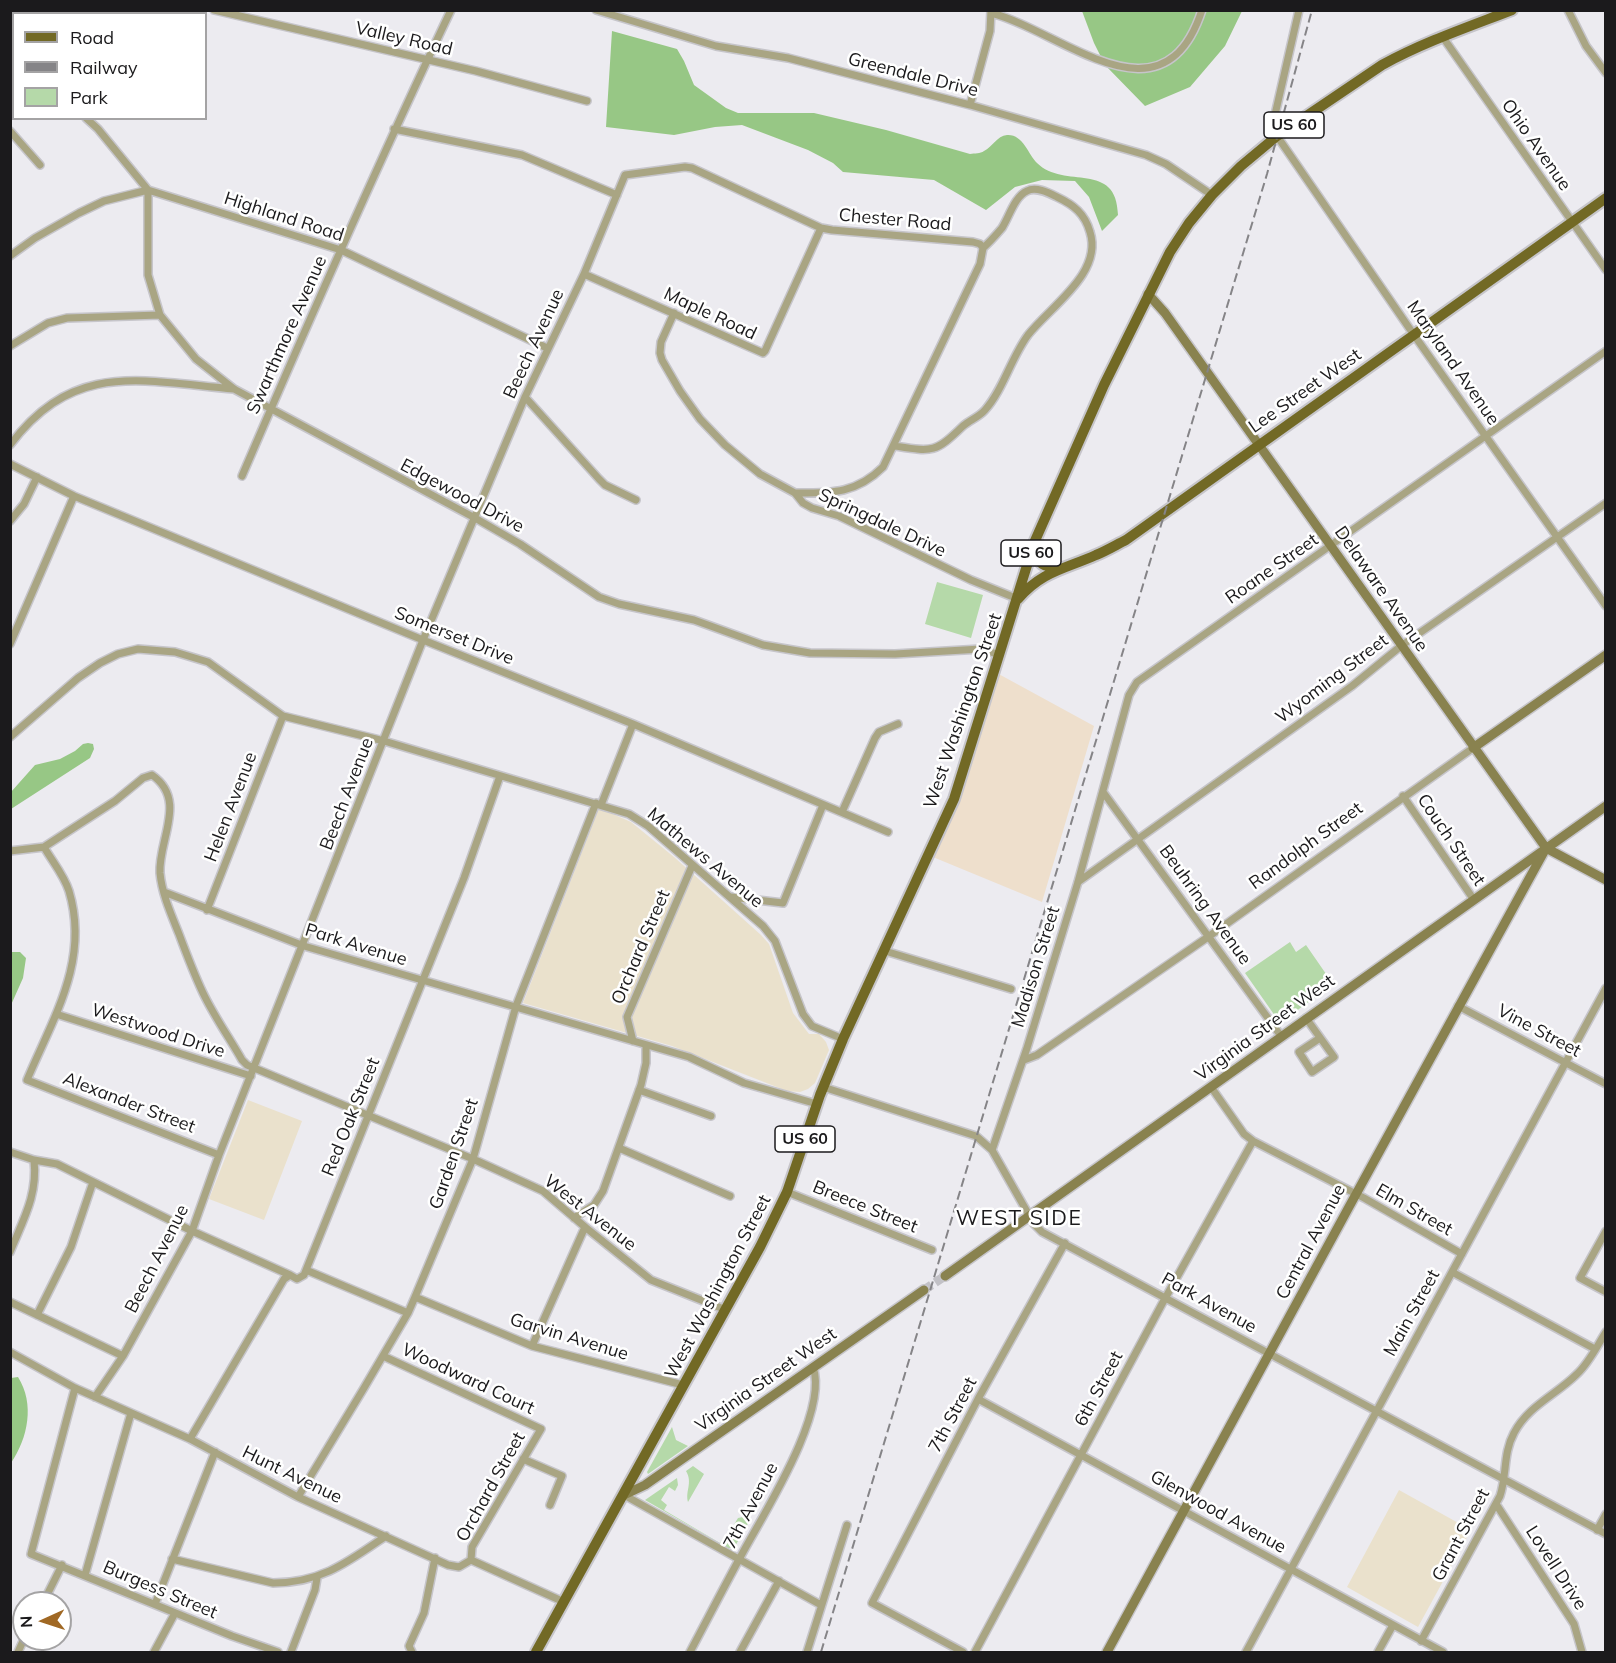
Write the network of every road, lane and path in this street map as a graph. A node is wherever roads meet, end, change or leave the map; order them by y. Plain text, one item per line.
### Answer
1 (214, 10) edge
2 (451, 10) edge
3 (596, 10) edge
4 (1202, 10) edge
5 (1299, 10) edge
6 (1512, 10) edge
7 (1568, 10) edge
8 (991, 12) edge
9 (1492, 14) edge
10 (1442, 36) junction
11 (427, 60) junction
12 (1605, 73) edge
13 (587, 101) dead end
14 (970, 105) junction
15 (88, 120) edge
16 (394, 129) junction
17 (10, 131) edge
18 (1277, 136) junction
19 (40, 165) dead end
20 (148, 190) junction
21 (616, 195) junction
22 (1212, 195) junction
23 (1605, 198) edge
24 (1572, 222) junction
25 (821, 228) junction
26 (983, 248) junction
27 (340, 250) junction
28 (10, 256) edge
29 (1605, 270) edge
30 (584, 274) junction
31 (1148, 294) junction
32 (674, 313) junction
33 (160, 315) junction
34 (1414, 335) junction
35 (10, 346) edge
36 (547, 348) junction
37 (1605, 351) edge
38 (234, 389) junction
39 (525, 397) junction
40 (271, 410) junction
41 (1486, 435) junction
42 (1258, 444) junction
43 (10, 445) edge
44 (895, 446) junction
45 (10, 464) edge
46 (242, 476) dead end
47 (37, 477) junction
48 (795, 493) junction
49 (74, 496) junction
50 (636, 501) dead end
51 (1605, 503) edge
52 (1050, 510) junction
53 (475, 518) junction
54 (10, 521) edge
55 (1558, 538) junction
56 (1330, 547) junction
57 (1066, 566) junction
58 (1018, 599) junction
59 (1605, 606) edge
60 (423, 640) junction
61 (10, 644) edge
62 (1401, 646) junction
63 (1000, 655) junction
64 (1605, 655) edge
65 (283, 716) junction
66 (633, 724) junction
67 (898, 724) dead end
68 (10, 737) edge
69 (384, 741) junction
70 (1473, 748) junction
71 (500, 776) junction
72 (1103, 792) junction
73 (1403, 796) junction
74 (599, 804) junction
75 (823, 805) junction
76 (1605, 806) edge
77 (842, 812) junction
78 (888, 832) dead end
79 (1138, 837) junction
80 (44, 847) junction
81 (1546, 848) junction
82 (10, 851) edge
83 (692, 866) junction
84 (1605, 880) edge
85 (1078, 882) junction
86 (164, 892) junction
87 (731, 897) junction
88 (1474, 900) junction
89 (207, 910) junction
90 (1208, 937) junction
91 (304, 946) junction
92 (885, 951) junction
93 (422, 980) junction
94 (1605, 988) edge
95 (1011, 989) dead end
96 (516, 1006) junction
97 (1458, 1006) junction
98 (56, 1014) junction
99 (1306, 1017) junction
100 (1281, 1036) junction
101 (1320, 1038) junction
102 (843, 1039) junction
103 (633, 1041) junction
104 (646, 1045) junction
105 (1024, 1060) junction
106 (1566, 1063) junction
107 (255, 1068) junction
108 (251, 1076) junction
109 (1605, 1084) edge
110 (823, 1087) junction
111 (1211, 1087) junction
112 (639, 1090) junction
113 (817, 1104) junction
114 (368, 1115) junction
115 (711, 1116) dead end
116 (1253, 1141) junction
117 (619, 1148) junction
118 (992, 1150) junction
119 (10, 1152) edge
120 (219, 1155) junction
121 (473, 1159) junction
122 (34, 1160) junction
123 (93, 1182) junction
124 (787, 1192) junction
125 (1356, 1194) junction
126 (730, 1196) dead end
127 (1029, 1215) junction
128 (574, 1218) junction
129 (585, 1227) junction
130 (192, 1231) junction
131 (1605, 1231) edge
132 (1065, 1243) junction
133 (932, 1250) dead end
134 (10, 1252) edge
135 (1462, 1254) junction
136 (306, 1270) junction
137 (1452, 1272) junction
138 (290, 1275) junction
139 (945, 1276) tunnel mouth
140 (924, 1290) tunnel mouth
141 (1605, 1292) edge
142 (415, 1297) junction
143 (1166, 1297) junction
144 (10, 1302) edge
145 (726, 1310) junction
146 (408, 1313) junction
147 (36, 1315) junction
148 (1605, 1332) edge
149 (532, 1346) junction
150 (1595, 1349) junction
151 (10, 1352) edge
152 (1268, 1353) junction
153 (123, 1356) junction
154 (383, 1356) junction
155 (813, 1367) junction
156 (683, 1385) junction
157 (75, 1388) junction
158 (95, 1397) junction
159 (978, 1399) junction
160 (1375, 1412) junction
161 (132, 1413) junction
162 (541, 1429) joint
163 (189, 1439) junction
164 (214, 1452) junction
165 (1080, 1455) junction
166 (523, 1460) junction
167 (1505, 1480) junction
168 (624, 1495) junction
169 (298, 1497) junction
170 (550, 1504) dead end
171 (1496, 1504) junction
172 (1184, 1510) junction
173 (1605, 1514) edge
174 (847, 1525) dead end
175 (1597, 1530) junction
176 (1605, 1534) edge
177 (386, 1536) junction
178 (435, 1558) junction
179 (172, 1559) junction
180 (739, 1559) junction
181 (471, 1560) junction
182 (62, 1565) junction
183 (1291, 1569) junction
184 (85, 1575) junction
185 (317, 1578) junction
186 (779, 1581) junction
187 (49, 1591) edge
188 (564, 1602) junction
189 (155, 1604) junction
190 (821, 1605) junction
191 (175, 1612) junction
192 (1393, 1625) junction
193 (1421, 1641) junction
194 (540, 1651) edge
195 (154, 1653) edge
196 (278, 1653) edge
197 (291, 1653) edge
198 (412, 1653) edge
199 (690, 1653) edge
200 (740, 1653) edge
201 (807, 1653) edge
202 (963, 1653) edge
203 (975, 1653) edge
204 (1107, 1653) edge
205 (1246, 1653) edge
206 (1378, 1653) edge
207 (1443, 1653) edge
208 (1582, 1653) edge

1 - 11 street, Valley Road
2 - 11 street, Swarthmore Avenue
3 - 14 street, Greendale Drive
4 - 8 street
5 - 18 street
6 - 9 main road, West Washington Street / US 60
7 - 12 street
8 - 14 street
9 - 10 main road, West Washington Street / US 60
10 - 18 main road, West Washington Street / US 60
10 - 24 street, Ohio Avenue
11 - 13 street, Valley Road
11 - 16 street, Swarthmore Avenue
14 - 22 street, Greendale Drive
15 - 20 street
16 - 21 street
16 - 27 street, Swarthmore Avenue
17 - 19 street
18 - 22 main road, West Washington Street / US 60
18 - 34 street, Maryland Avenue
20 - 27 street, Highland Road
20 - 28 street
20 - 33 street, Edgewood Drive
21 - 25 street, Chester Road
21 - 30 street, Beech Avenue
22 - 31 main road, West Washington Street / US 60
23 - 24 main road, Lee Street West / US 60
24 - 29 street, Ohio Avenue
24 - 34 main road, Lee Street West / US 60
25 - 26 street, Chester Road
25 - 32 street, Maple Road
26 - 44 street
26 - 44 street
27 - 36 street, Highland Road
27 - 40 street, Swarthmore Avenue
30 - 32 street, Maple Road
30 - 36 street, Beech Avenue
31 - 42 main road, Delaware Avenue
31 - 52 main road, West Washington Street / US 60
32 - 48 street, Springdale Drive
33 - 35 street
33 - 38 street, Edgewood Drive
34 - 41 street, Maryland Avenue
34 - 42 main road, Lee Street West / US 60
36 - 39 street, Beech Avenue
37 - 41 street, Roane Street
38 - 40 street, Edgewood Drive
38 - 43 street
39 - 50 street
39 - 53 street, Beech Avenue
40 - 46 street, Swarthmore Avenue
40 - 53 street, Edgewood Drive
41 - 55 street, Maryland Avenue
41 - 56 street, Roane Street
42 - 56 main road, Delaware Avenue
42 - 57 main road, Lee Street West / US 60
44 - 48 street
45 - 47 street, Somerset Drive
47 - 49 street, Somerset Drive
47 - 54 street
48 - 58 street, Springdale Drive
49 - 60 street, Somerset Drive
49 - 61 street
51 - 55 street, Wyoming Street
52 - 57 main road
52 - 58 main road, West Washington Street / US 60
53 - 60 street, Beech Avenue
53 - 63 street, Edgewood Drive
55 - 59 street, Maryland Avenue
55 - 62 street, Wyoming Street
56 - 62 main road, Delaware Avenue
56 - 72 street, Roane Street
57 - 58 main road, Lee Street West / US 60
58 - 63 main road, West Washington Street / US 60
60 - 66 street, Somerset Drive
60 - 69 street, Beech Avenue
62 - 70 main road, Delaware Avenue
62 - 79 street, Wyoming Street
63 - 92 main road, West Washington Street / US 60
64 - 70 main road, Randolph Street
65 - 68 street
65 - 69 street, Mathews Avenue
65 - 89 street, Helen Avenue
66 - 74 street, Garden Street
66 - 75 street, Somerset Drive
67 - 77 street
69 - 71 street, Mathews Avenue
69 - 91 street, Beech Avenue
70 - 73 street, Randolph Street
70 - 81 main road, Delaware Avenue
71 - 74 street, Mathews Avenue
71 - 93 street, Red Oak Street
72 - 79 street, Beuhring Avenue
72 - 85 street, Madison Street
73 - 88 street, Couch Street
73 - 90 street, Randolph Street
74 - 83 street, Mathews Avenue
74 - 96 street, Garden Street
75 - 77 street, Somerset Drive
75 - 87 street
76 - 81 main road, Virginia Street West
77 - 78 street, Somerset Drive
79 - 85 street, Wyoming Street
79 - 90 street, Beuhring Avenue
80 - 82 street
80 - 86 street
80 - 98 street
81 - 84 main road, Delaware Avenue
81 - 88 main road, Virginia Street West
81 - 97 main road, Central Avenue
83 - 87 street, Mathews Avenue
83 - 103 street, Orchard Street
85 - 105 street, Madison Street
86 - 89 street, Park Avenue
86 - 107 street, West Avenue
87 - 102 street, Mathews Avenue
88 - 99 main road, Virginia Street West
89 - 91 street, Park Avenue
90 - 100 street, Beuhring Avenue
90 - 105 street, Randolph Street
91 - 93 street, Park Avenue
91 - 107 street, Beech Avenue
92 - 95 street
92 - 102 main road, West Washington Street / US 60
93 - 96 street, Park Avenue
93 - 114 street, Red Oak Street
94 - 106 street, Main Street
96 - 103 street, Park Avenue
96 - 121 street, Garden Street
97 - 106 street, Vine Street
97 - 125 main road, Central Avenue
98 - 108 street, Westwood Drive
98 - 120 street, Alexander Street
99 - 100 main road, Virginia Street West
99 - 101 street
100 - 111 main road, Virginia Street West
101 - 101 street
102 - 110 main road, West Washington Street / US 60
103 - 104 street, Park Avenue
104 - 112 street
104 - 113 street, Park Avenue
105 - 118 street, Madison Street
106 - 109 street, Vine Street
106 - 135 street, Main Street
107 - 108 street, Beech Avenue
107 - 114 street, West Avenue
108 - 120 street, Beech Avenue
110 - 113 main road, West Washington Street / US 60
110 - 118 street, Park Avenue
111 - 116 street, Elm Street
111 - 127 main road, Virginia Street West
112 - 115 street
112 - 117 street
113 - 124 main road, West Washington Street / US 60
114 - 121 street, West Avenue
114 - 136 street, Red Oak Street
116 - 125 street, Elm Street
116 - 143 street, 6th Street
117 - 126 street
117 - 128 street
118 - 127 street, Park Avenue
119 - 122 street
120 - 130 street, Beech Avenue
121 - 128 street, West Avenue
121 - 142 street, Garden Street
122 - 123 street
122 - 134 street
123 - 130 street
123 - 147 street
124 - 133 street, Breece Street
124 - 145 main road, West Washington Street / US 60
125 - 135 street, Elm Street
125 - 152 main road, Central Avenue
127 - 132 street, Park Avenue
127 - 139 main road, Virginia Street West
128 - 129 street, West Avenue
129 - 145 street, West Avenue
129 - 149 street
130 - 138 street
130 - 153 street, Beech Avenue
131 - 141 street
132 - 143 street, Park Avenue
132 - 159 street, 7th Street
135 - 137 street, Main Street
136 - 138 street
136 - 146 street
137 - 150 street
137 - 160 street, Main Street
138 - 163 street
140 - 155 main road, Virginia Street West
142 - 146 street, Garden Street
142 - 149 street, Garvin Avenue
143 - 152 street, Park Avenue
143 - 165 street, 6th Street
144 - 147 street
145 - 156 main road, West Washington Street / US 60
146 - 154 street, Garden Street
147 - 153 street
148 - 150 street, Grant Street
149 - 156 street, Garvin Avenue
150 - 167 street, Grant Street
151 - 157 street, Hunt Avenue
152 - 160 street, Park Avenue
152 - 172 main road, Central Avenue
153 - 158 street, Beech Avenue
154 - 162 street, Woodward Court
154 - 169 street, Garden Street
155 - 168 main road, Virginia Street West
155 - 180 street, 7th Avenue
156 - 168 main road, West Washington Street / US 60
157 - 158 street, Hunt Avenue
157 - 182 street, Burgess Street
158 - 161 street, Hunt Avenue
159 - 165 street, Glenwood Avenue
159 - 202 street, 7th Street
160 - 167 street, Park Avenue
160 - 183 street, Main Street
161 - 163 street, Hunt Avenue
161 - 184 street
162 - 166 street, Orchard Street
163 - 164 street, Hunt Avenue
164 - 169 street, Hunt Avenue
164 - 179 street
165 - 172 street, Glenwood Avenue
165 - 203 street, 6th Street
166 - 170 street
166 - 181 street, Orchard Street
167 - 171 street, Grant Street
167 - 175 street, Park Avenue
168 - 180 street
168 - 188 main road, West Washington Street / US 60
169 - 177 street, Hunt Avenue
171 - 193 street, Grant Street
171 - 208 street, Lovell Drive
172 - 183 street, Glenwood Avenue
172 - 204 main road, Central Avenue
173 - 175 street
174 - 190 street
175 - 176 street, Park Avenue
177 - 178 street, Hunt Avenue
177 - 185 street
178 - 181 street, Hunt Avenue
178 - 198 street
179 - 185 street
179 - 189 street
180 - 186 street
180 - 199 street, 7th Avenue
181 - 188 street, Hunt Avenue
182 - 184 street, Burgess Street
182 - 187 street
183 - 192 street, Glenwood Avenue
183 - 205 street, Main Street
184 - 189 street, Burgess Street
185 - 197 street
186 - 190 street
186 - 200 street
188 - 194 main road, West Washington Street / US 60
189 - 191 street, Burgess Street
190 - 201 street
191 - 195 street
191 - 196 street, Burgess Street
192 - 193 street, Glenwood Avenue
192 - 206 street
193 - 207 street, Glenwood Avenue

